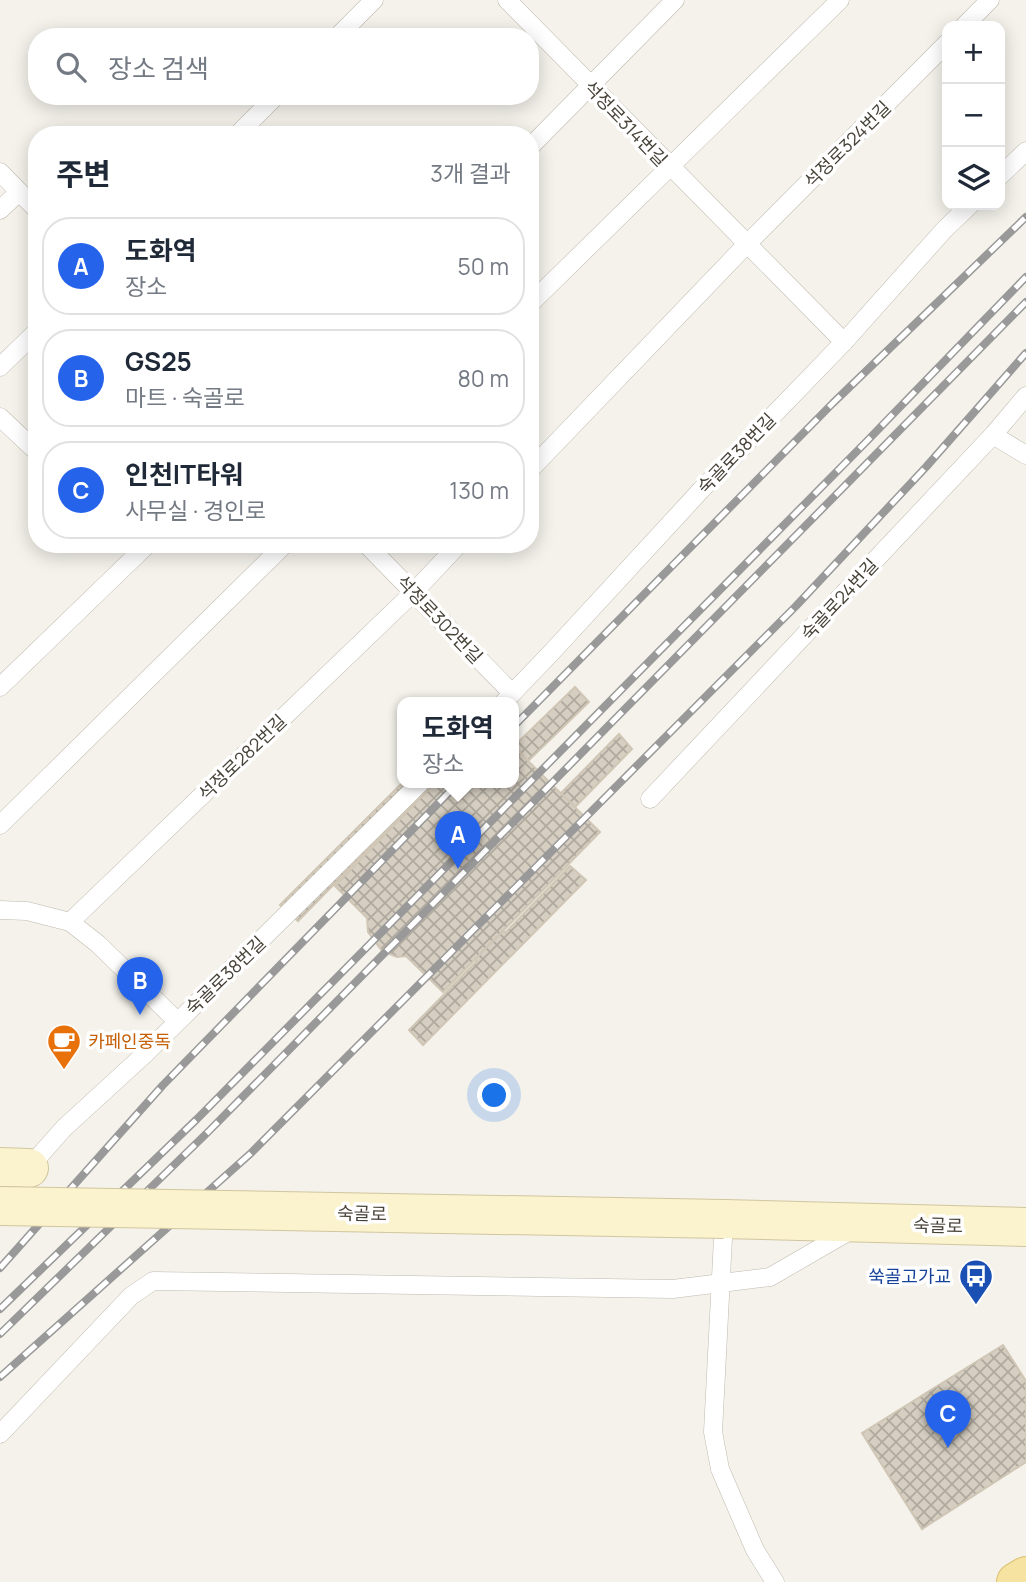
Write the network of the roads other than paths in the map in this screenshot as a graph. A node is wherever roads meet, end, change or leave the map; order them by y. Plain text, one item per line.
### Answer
1 (374, 0) edge
2 (507, 0) edge
3 (675, 0) edge
4 (840, 0) edge
5 (990, 0) edge
6 (969, 21) edge
7 (346, 28) edge
8 (534, 28) edge
9 (539, 33) edge
10 (942, 48) edge
11 (589, 85) junction
12 (267, 105) edge
13 (246, 126) edge
14 (539, 138) edge
15 (1026, 151) edge
16 (670, 167) junction
17 (1005, 171) edge
18 (0, 172) edge
19 (19, 192) junction
20 (28, 201) edge
21 (0, 210) edge
22 (965, 210) edge
23 (746, 245) junction
24 (539, 295) edge
25 (28, 340) edge
26 (844, 342) junction
27 (0, 368) edge
28 (1026, 396) edge
29 (0, 417) edge
30 (993, 435) junction
31 (28, 443) edge
32 (1026, 455) edge
33 (539, 461) edge
34 (134, 553) edge
35 (276, 553) edge
36 (375, 553) edge
37 (451, 553) edge
38 (414, 592) junction
39 (0, 687) edge
40 (506, 697) edge
41 (508, 697) edge
42 (415, 788) edge
43 (650, 799) dead end
44 (0, 825) edge
45 (0, 910) edge
46 (70, 922) junction
47 (177, 1021) junction
48 (6, 1188) edge
49 (724, 1219) junction
50 (862, 1223) junction
51 (1026, 1227) edge
52 (722, 1284) junction
53 (0, 1434) edge
54 (1026, 1576) edge
55 (775, 1582) edge
56 (1016, 1582) edge

1 - 7 lane
2 - 8 lane, 석정로314번길
3 - 11 lane
4 - 16 lane
5 - 6 lane
9 - 11 lane, 석정로314번길
10 - 23 lane, 석정로324번길
11 - 14 lane
11 - 16 lane, 석정로314번길
12 - 13 lane
15 - 17 lane
16 - 23 lane, 석정로314번길
16 - 24 lane
18 - 19 lane
19 - 20 lane
19 - 21 lane
22 - 26 lane, 숙골로38번길
23 - 26 lane, 석정로314번길
23 - 33 lane
25 - 27 lane
26 - 41 lane, 숙골로38번길
28 - 30 lane, 숙골로24번길
29 - 31 lane
30 - 32 lane
30 - 43 lane, 숙골로24번길
34 - 39 lane
35 - 44 lane
36 - 38 lane, 석정로302번길
37 - 38 lane
38 - 40 lane, 석정로302번길
38 - 46 lane, 석정로282번길
42 - 47 lane, 숙골로38번길
45 - 46 lane
46 - 47 lane
47 - 48 lane, 숙골로38번길
48 - 49 main road, 숙골로, bridge
49 - 50 main road, 숙골로
49 - 52 lane
50 - 51 main road, 숙골로
50 - 52 lane
52 - 53 lane
52 - 55 lane
54 - 56 main road

